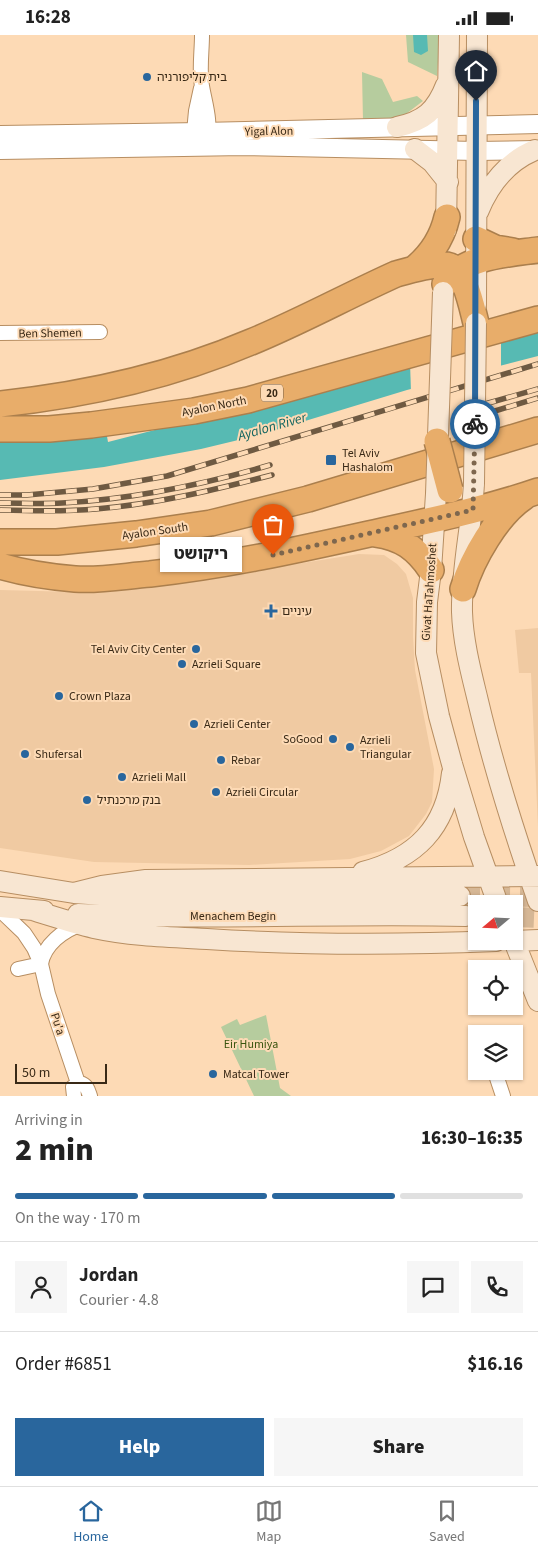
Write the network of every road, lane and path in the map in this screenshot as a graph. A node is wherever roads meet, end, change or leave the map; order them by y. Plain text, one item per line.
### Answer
1 (202, 35) edge
2 (449, 35) edge
3 (477, 35) edge
4 (448, 78) junction
5 (476, 125) junction
6 (538, 125) edge
7 (397, 127) junction
8 (447, 127) junction
9 (0, 135) edge
10 (201, 137) junction
11 (415, 149) junction
12 (0, 150) edge
13 (448, 150) junction
14 (537, 150) edge
15 (476, 151) junction
16 (448, 182) junction
17 (447, 217) junction
18 (531, 251) edge
19 (462, 267) junction
20 (414, 269) junction
21 (538, 319) edge
22 (476, 323) joint
23 (100, 332) dead end
24 (0, 333) edge
25 (0, 404) edge
26 (0, 429) edge
27 (538, 430) edge
28 (437, 441) joint
29 (443, 492) junction
30 (533, 493) edge
31 (473, 510) junction
32 (434, 520) junction
33 (371, 534) junction
34 (0, 542) edge
35 (0, 566) edge
36 (431, 570) junction
37 (463, 589) junction
38 (452, 764) junction
39 (518, 842) junction
40 (538, 853) edge
41 (487, 876) junction
42 (534, 876) edge
43 (338, 879) junction
44 (0, 881) edge
45 (74, 893) junction
46 (494, 895) edge
47 (460, 896) tunnel mouth
48 (538, 901) edge
49 (0, 908) edge
50 (32, 910) junction
51 (466, 916) tunnel mouth
52 (82, 924) junction
53 (538, 940) edge
54 (523, 941) edge
55 (468, 942) edge
56 (518, 950) edge
57 (41, 965) junction
58 (18, 969) dead end
59 (538, 1001) edge
60 (498, 1080) edge
61 (76, 1090) edge
62 (90, 1096) edge
63 (503, 1096) edge

1 - 10 street
2 - 4 main road
3 - 5 main road
4 - 7 main road
4 - 8 main road
5 - 6 street, Yigal Alon
5 - 8 street, Yigal Alon
5 - 15 main road
7 - 8 street, Yigal Alon
7 - 10 street, Yigal Alon
8 - 13 main road
9 - 10 street, Yigal Alon
10 - 11 street, Yigal Alon
10 - 12 street, Yigal Alon
11 - 13 street, Yigal Alon
11 - 16 main road
13 - 15 street, Yigal Alon
13 - 16 main road
14 - 15 street, Yigal Alon
14 - 19 main road
15 - 19 main road
16 - 17 main road
17 - 19 main road
17 - 20 highway
18 - 19 highway
19 - 20 highway
19 - 22 highway
19 - 28 main road, bridge
20 - 25 highway
21 - 26 highway, Ayalon North / 20
22 - 31 main road, bridge
23 - 24 street, Ben Shemen
27 - 34 highway, Ayalon South
28 - 29 highway, bridge
29 - 31 highway
29 - 32 main road, Givat HaTahmoshet
30 - 31 highway
30 - 37 highway
31 - 32 highway
31 - 37 main road
32 - 33 highway
32 - 36 main road, Givat HaTahmoshet
33 - 35 highway
33 - 36 highway
36 - 38 main road, Givat HaTahmoshet
37 - 39 main road
38 - 41 main road, Givat HaTahmoshet
38 - 43 main road
39 - 40 main road
39 - 42 main road
41 - 42 main road
41 - 43 main road
41 - 46 main road, Givat HaTahmoshet
42 - 48 main road
43 - 45 main road
44 - 45 main road, Menachem Begin
45 - 47 main road, Menachem Begin
49 - 50 main road, Menachem Begin
49 - 57 street, Pu'a
50 - 51 main road, Menachem Begin
50 - 52 main road
52 - 55 main road
52 - 57 street
53 - 54 main road
56 - 59 main road
57 - 58 street
57 - 61 street, Pu'a
60 - 63 street
61 - 62 street

